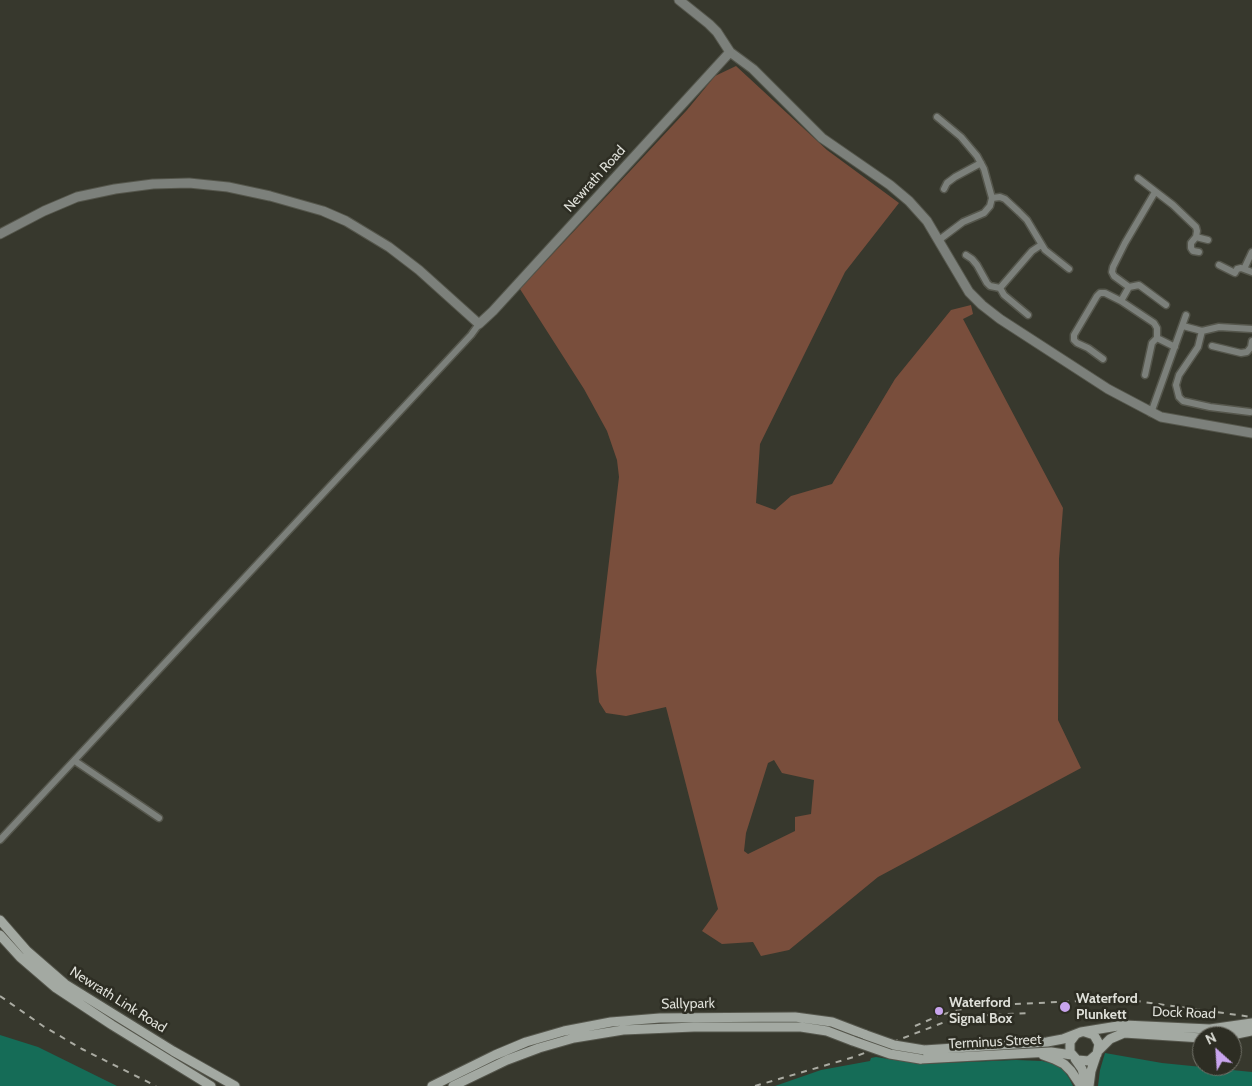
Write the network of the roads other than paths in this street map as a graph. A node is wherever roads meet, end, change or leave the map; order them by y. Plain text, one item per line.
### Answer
1 (679, 0) edge
2 (730, 52) junction
3 (937, 117) dead end
4 (981, 162) junction
5 (1138, 178) dead end
6 (944, 189) dead end
7 (1156, 192) junction
8 (992, 198) junction
9 (0, 234) edge
10 (1196, 237) junction
11 (939, 240) junction
12 (1208, 240) dead end
13 (1041, 245) junction
14 (1199, 252) dead end
15 (1252, 252) edge
16 (966, 255) dead end
17 (1219, 265) dead end
18 (1069, 269) dead end
19 (1244, 269) junction
20 (1252, 272) edge
21 (1129, 287) junction
22 (1000, 288) junction
23 (1121, 301) junction
24 (1166, 304) dead end
25 (1028, 315) dead end
26 (1186, 315) dead end
27 (478, 324) junction
28 (1183, 326) junction
29 (1252, 329) edge
30 (1202, 331) junction
31 (1158, 338) junction
32 (1252, 342) edge
33 (1212, 346) dead end
34 (1175, 347) junction
35 (1102, 359) dead end
36 (1145, 376) dead end
37 (1250, 412) dead end
38 (1151, 413) junction
39 (1252, 433) edge
40 (75, 761) junction
41 (160, 818) dead end
42 (0, 840) edge
43 (0, 920) edge
44 (0, 934) edge
45 (1252, 1023) edge
46 (1235, 1026) edge
47 (1084, 1032) junction
48 (1192, 1033) edge
49 (1192, 1035) edge
50 (924, 1050) joint
51 (1099, 1051) junction
52 (1025, 1054) junction
53 (1073, 1057) junction
54 (920, 1059) joint
55 (456, 1081) edge
56 (211, 1086) edge
57 (235, 1086) edge
58 (432, 1086) edge
59 (1081, 1086) edge
60 (1088, 1086) edge

1 - 2 street
2 - 11 street
2 - 27 street, Newrath Road
3 - 4 street
4 - 6 street
4 - 8 street
5 - 7 street
7 - 10 street
7 - 21 street
8 - 11 street
8 - 13 street
9 - 27 street
10 - 12 street
10 - 14 street
11 - 38 street
13 - 18 street
13 - 22 street
15 - 19 street
16 - 22 street
17 - 19 street
19 - 20 street
21 - 23 street
21 - 24 street
22 - 25 street
23 - 31 street
23 - 35 street
26 - 28 street
27 - 40 street
28 - 30 street
28 - 34 street
29 - 30 street
30 - 37 street
31 - 34 street
31 - 36 street
32 - 33 street
34 - 38 street
38 - 39 street
40 - 41 street
40 - 42 street
43 - 57 main road, Newrath Link Road
44 - 56 main road, Newrath Link Road
45 - 46 main road, Dock Road
47 - 48 main road, Dock Road
47 - 50 main road, Terminus Street
47 - 51 main road
47 - 53 main road
49 - 51 main road, Dock Road
50 - 55 main road, Sallypark, bridge
51 - 53 main road
51 - 60 main road
52 - 53 main road, Terminus Street
52 - 54 main road, Terminus Street
52 - 59 main road
53 - 60 main road
54 - 55 main road, Sallypark, bridge
55 - 58 main road

